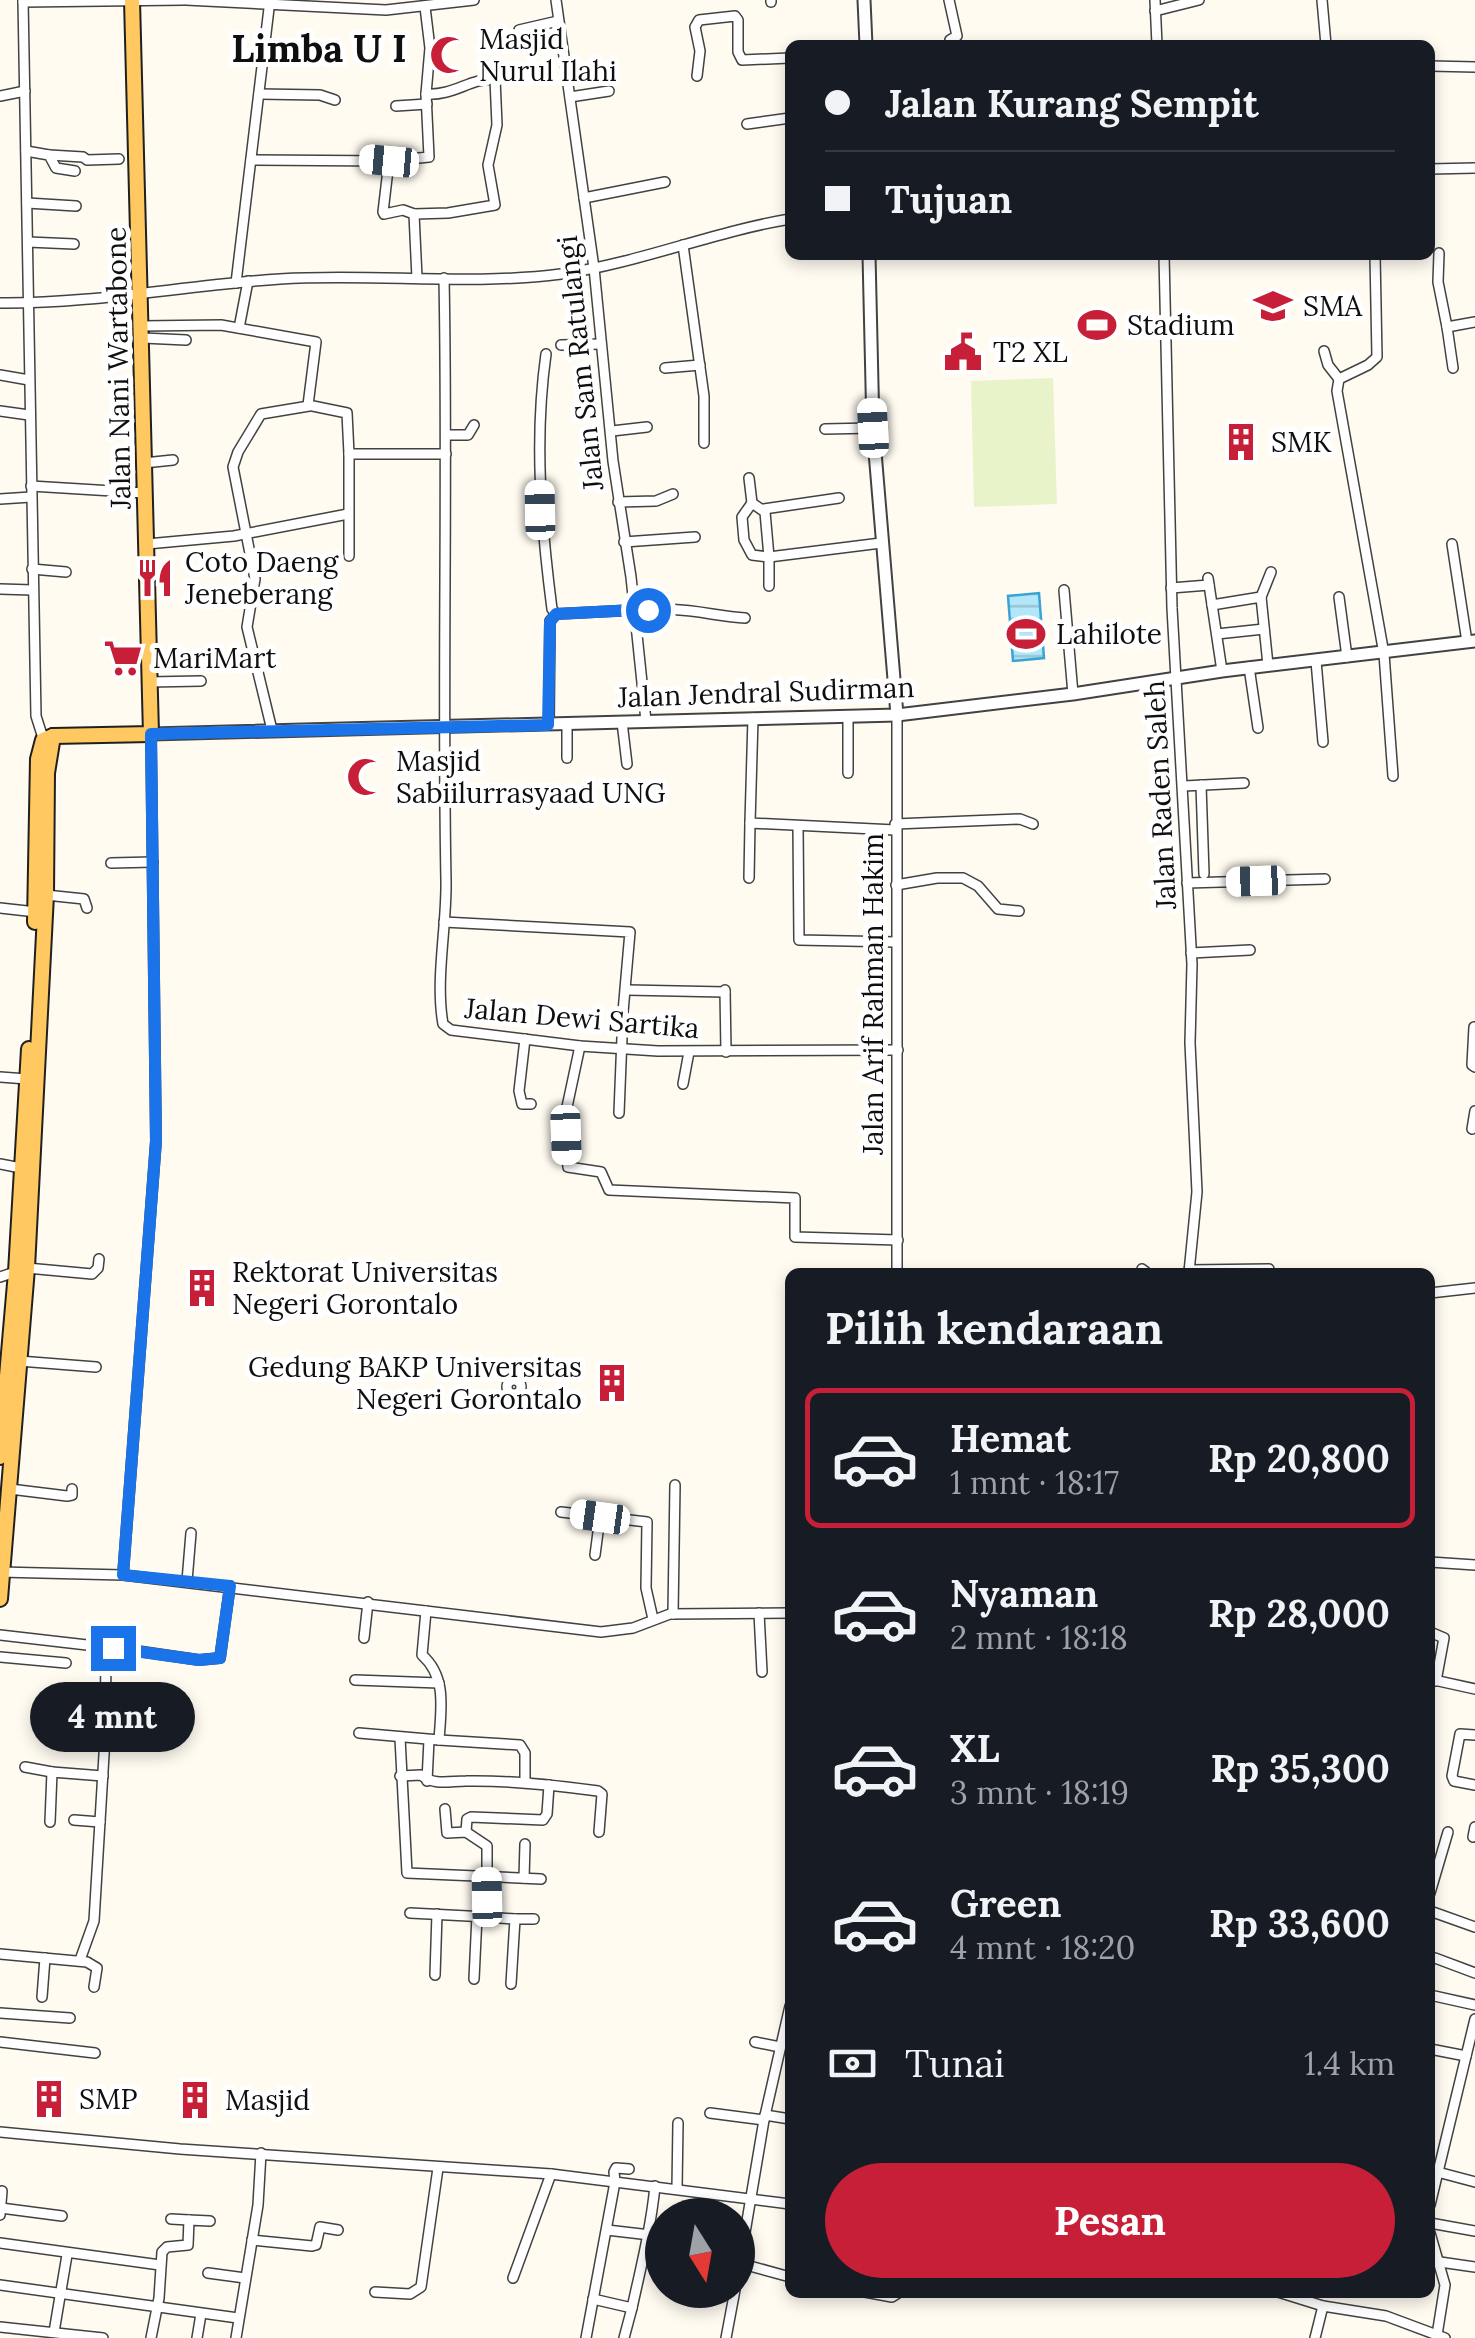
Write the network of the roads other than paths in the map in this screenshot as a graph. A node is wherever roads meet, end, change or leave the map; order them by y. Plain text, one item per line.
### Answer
1 (132, 0) edge
2 (185, 0) edge
3 (474, 0) edge
4 (556, 0) edge
5 (864, 0) edge
6 (950, 0) edge
7 (1199, 0) edge
8 (1322, 0) edge
9 (23, 1) edge
10 (270, 1) edge
11 (350, 4) edge
12 (1155, 5) edge
13 (425, 7) junction
14 (558, 21) junction
15 (518, 30) dead end
16 (866, 40) edge
17 (950, 40) edge
18 (1157, 40) edge
19 (1326, 40) edge
20 (785, 58) edge
21 (1435, 66) edge
22 (1475, 67) edge
23 (697, 76) dead end
24 (24, 91) junction
25 (610, 91) dead end
26 (259, 94) junction
27 (0, 96) edge
28 (570, 97) junction
29 (426, 99) junction
30 (335, 100) dead end
31 (396, 106) dead end
32 (785, 119) edge
33 (748, 124) dead end
34 (26, 152) junction
35 (49, 155) junction
36 (120, 159) dead end
37 (250, 160) junction
38 (389, 161) junction
39 (1475, 168) edge
40 (1435, 170) edge
41 (75, 171) dead end
42 (665, 182) dead end
43 (584, 198) junction
44 (27, 202) junction
45 (76, 206) dead end
46 (414, 214) junction
47 (785, 221) edge
48 (28, 242) junction
49 (74, 244) dead end
50 (683, 245) junction
51 (1440, 253) dead end
52 (869, 260) edge
53 (1164, 260) edge
54 (1374, 260) edge
55 (594, 268) junction
56 (417, 278) junction
57 (444, 278) junction
58 (242, 282) junction
59 (141, 294) junction
60 (0, 302) edge
61 (30, 303) junction
62 (1475, 322) edge
63 (1448, 327) junction
64 (239, 328) junction
65 (142, 332) junction
66 (186, 340) dead end
67 (601, 344) junction
68 (561, 345) dead end
69 (1324, 351) dead end
70 (546, 354) dead end
71 (700, 364) junction
72 (665, 368) dead end
73 (1453, 368) dead end
74 (0, 375) edge
75 (1339, 379) junction
76 (29, 380) junction
77 (309, 406) junction
78 (0, 410) edge
79 (29, 415) junction
80 (474, 425) dead end
81 (646, 427) dead end
82 (873, 428) junction
83 (825, 429) dead end
84 (612, 430) junction
85 (447, 435) junction
86 (704, 442) dead end
87 (349, 454) junction
88 (446, 454) junction
89 (173, 460) dead end
90 (144, 463) junction
91 (749, 478) dead end
92 (31, 492) junction
93 (145, 493) junction
94 (673, 494) dead end
95 (839, 498) dead end
96 (0, 499) edge
97 (618, 502) junction
98 (752, 503) junction
99 (764, 508) junction
100 (348, 514) junction
101 (248, 533) junction
102 (695, 537) dead end
103 (624, 542) junction
104 (881, 543) junction
105 (147, 544) junction
106 (1452, 544) dead end
107 (349, 556) dead end
108 (769, 557) junction
109 (32, 569) junction
110 (66, 572) dead end
111 (1271, 572) dead end
112 (769, 586) dead end
113 (1172, 588) junction
114 (0, 589) edge
115 (33, 590) junction
116 (1064, 590) dead end
117 (1338, 596) dead end
118 (1260, 598) junction
119 (1212, 605) junction
120 (634, 612) junction
121 (556, 614) junction
122 (745, 618) dead end
123 (1264, 629) junction
124 (1217, 634) junction
125 (1471, 641) edge
126 (1384, 654) junction
127 (1347, 657) junction
128 (1316, 661) junction
129 (1268, 666) junction
130 (1249, 668) junction
131 (1222, 671) junction
132 (1177, 680) junction
133 (201, 681) dead end
134 (149, 682) junction
135 (1073, 694) junction
136 (848, 716) junction
137 (897, 716) junction
138 (753, 718) junction
139 (646, 721) junction
140 (622, 722) junction
141 (567, 724) junction
142 (548, 725) junction
143 (445, 726) junction
144 (1258, 728) dead end
145 (272, 730) junction
146 (151, 734) junction
147 (49, 741) junction
148 (1323, 742) dead end
149 (567, 758) dead end
150 (627, 764) dead end
151 (848, 773) dead end
152 (1392, 776) dead end
153 (1244, 783) dead end
154 (1201, 785) junction
155 (1184, 786) junction
156 (750, 824) junction
157 (1033, 824) dead end
158 (798, 827) junction
159 (895, 827) junction
160 (152, 862) junction
161 (111, 863) dead end
162 (1204, 874) dead end
163 (749, 878) dead end
164 (1324, 879) dead end
165 (1187, 884) junction
166 (896, 886) junction
167 (46, 895) junction
168 (0, 908) edge
169 (88, 908) dead end
170 (1020, 911) dead end
171 (39, 917) junction
172 (444, 922) junction
173 (896, 942) junction
174 (1250, 950) dead end
175 (1192, 953) junction
176 (627, 990) junction
177 (1474, 1027) edge
178 (525, 1039) junction
179 (580, 1046) junction
180 (622, 1048) junction
181 (898, 1050) junction
182 (689, 1052) junction
183 (726, 1052) junction
184 (1475, 1067) edge
185 (0, 1076) edge
186 (27, 1079) junction
187 (684, 1084) dead end
188 (530, 1104) dead end
189 (1475, 1111) edge
190 (619, 1112) dead end
191 (1472, 1129) dead end
192 (0, 1164) edge
193 (21, 1168) junction
194 (898, 1240) junction
195 (99, 1259) dead end
196 (898, 1268) edge
197 (1189, 1268) edge
198 (22, 1270) junction
199 (0, 1277) edge
200 (1475, 1288) edge
201 (1435, 1292) edge
202 (19, 1361) junction
203 (96, 1367) dead end
204 (1, 1428) edge
205 (0, 1457) edge
206 (675, 1484) dead end
207 (10, 1489) junction
208 (72, 1489) dead end
209 (561, 1512) dead end
210 (600, 1517) junction
211 (192, 1533) dead end
212 (595, 1555) dead end
213 (1435, 1562) edge
214 (1475, 1565) edge
215 (1, 1572) edge
216 (123, 1575) junction
217 (187, 1581) junction
218 (230, 1586) junction
219 (0, 1598) edge
220 (368, 1602) junction
221 (426, 1610) junction
222 (759, 1612) junction
223 (785, 1612) edge
224 (673, 1614) junction
225 (653, 1618) junction
226 (1435, 1634) edge
227 (0, 1635) edge
228 (364, 1638) dead end
229 (113, 1648) junction
230 (0, 1656) edge
231 (66, 1663) dead end
232 (762, 1672) dead end
233 (1435, 1672) edge
234 (355, 1680) dead end
235 (1435, 1680) edge
236 (439, 1683) junction
237 (1475, 1689) edge
238 (360, 1733) dead end
239 (1475, 1735) edge
240 (400, 1738) junction
241 (434, 1740) junction
242 (24, 1767) dead end
243 (52, 1772) junction
244 (103, 1776) junction
245 (400, 1776) junction
246 (427, 1781) junction
247 (525, 1782) junction
248 (549, 1785) junction
249 (1475, 1785) edge
250 (445, 1809) dead end
251 (74, 1820) dead end
252 (50, 1822) dead end
253 (100, 1822) junction
254 (466, 1832) junction
255 (599, 1832) dead end
256 (1448, 1832) dead end
257 (525, 1844) dead end
258 (487, 1876) junction
259 (1435, 1876) edge
260 (524, 1878) junction
261 (541, 1879) dead end
262 (410, 1913) dead end
263 (1435, 1913) edge
264 (437, 1914) junction
265 (482, 1916) junction
266 (514, 1918) junction
267 (534, 1919) dead end
268 (1475, 1927) edge
269 (0, 1954) edge
270 (45, 1958) junction
271 (1435, 1958) edge
272 (80, 1960) junction
273 (1475, 1973) edge
274 (435, 1975) dead end
275 (474, 1979) dead end
276 (511, 1984) dead end
277 (94, 1987) dead end
278 (1435, 1996) edge
279 (42, 1997) dead end
280 (1475, 2005) edge
281 (0, 2013) edge
282 (70, 2018) dead end
283 (1475, 2019) edge
284 (785, 2027) edge
285 (0, 2042) edge
286 (754, 2042) dead end
287 (780, 2048) junction
288 (1435, 2051) edge
289 (95, 2053) dead end
290 (1466, 2056) junction
291 (710, 2113) dead end
292 (764, 2117) junction
293 (785, 2119) edge
294 (678, 2123) dead end
295 (0, 2132) edge
296 (261, 2153) junction
297 (1435, 2167) edge
298 (438, 2168) junction
299 (629, 2168) dead end
300 (1435, 2171) edge
301 (551, 2174) junction
302 (616, 2182) junction
303 (1475, 2182) edge
304 (655, 2186) junction
305 (676, 2188) junction
306 (2, 2191) edge
307 (750, 2197) junction
308 (654, 2198) edge
309 (785, 2203) edge
310 (1, 2211) edge
311 (62, 2216) dead end
312 (171, 2220) dead end
313 (189, 2220) junction
314 (210, 2221) dead end
315 (1435, 2224) edge
316 (306, 2226) dead end
317 (320, 2228) junction
318 (338, 2230) dead end
319 (607, 2230) junction
320 (1475, 2231) edge
321 (645, 2234) edge
322 (252, 2240) junction
323 (0, 2244) edge
324 (1435, 2248) edge
325 (67, 2255) junction
326 (645, 2255) edge
327 (1440, 2262) junction
328 (160, 2266) junction
329 (1475, 2267) edge
330 (755, 2268) edge
331 (208, 2274) dead end
332 (785, 2277) edge
333 (246, 2278) junction
334 (512, 2278) dead end
335 (0, 2285) edge
336 (61, 2292) junction
337 (374, 2292) dead end
338 (594, 2298) junction
339 (1297, 2298) edge
340 (1323, 2306) junction
341 (157, 2308) junction
342 (632, 2308) junction
343 (732, 2308) edge
344 (200, 2314) junction
345 (238, 2318) junction
346 (0, 2327) edge
347 (54, 2332) junction
348 (1441, 2337) edge
349 (103, 2338) edge
350 (151, 2338) edge
351 (197, 2338) edge
352 (236, 2338) edge
353 (586, 2338) edge
354 (624, 2338) edge
355 (726, 2338) edge
356 (1314, 2338) edge

1 - 2 street
1 - 9 street
1 - 59 main road, Jalan Nani Wartabone
2 - 10 street
3 - 13 street
4 - 14 street, Jalan Sam Ratulangi
5 - 16 street
6 - 17 street
7 - 12 street
8 - 19 street
9 - 24 street
10 - 11 street
10 - 26 street
11 - 13 street
12 - 18 street
13 - 29 street
14 - 15 street
14 - 28 street, Jalan Sam Ratulangi
20 - 23 street
21 - 22 street
24 - 27 street
24 - 34 street
25 - 28 street
26 - 30 street
26 - 37 street
28 - 43 street, Jalan Sam Ratulangi
29 - 31 street
29 - 38 street
29 - 46 street
32 - 33 street
34 - 35 street
34 - 44 street
35 - 36 street
35 - 41 street
37 - 38 street
37 - 58 street
38 - 46 street
39 - 40 street
42 - 43 street
43 - 55 street, Jalan Sam Ratulangi
44 - 45 street
44 - 48 street
46 - 56 street
47 - 50 street
48 - 49 street
48 - 61 street
50 - 55 street
50 - 71 street
51 - 63 street
52 - 82 street
53 - 113 street, Jalan Raden Saleh
54 - 75 street
55 - 57 street
55 - 67 street, Jalan Sam Ratulangi
56 - 57 street
56 - 58 street
57 - 85 street, Jalan Dewi Sartika
58 - 59 street
58 - 64 street
59 - 61 street
59 - 65 main road, Jalan Nani Wartabone
60 - 61 street
61 - 76 street
62 - 63 street
63 - 73 street
64 - 65 street
64 - 77 street
65 - 66 street
65 - 90 main road, Jalan Nani Wartabone
67 - 68 street
67 - 84 street, Jalan Sam Ratulangi
69 - 75 street
70 - 121 street
71 - 72 street
71 - 86 street
74 - 76 street
75 - 126 street
76 - 79 street
77 - 87 street
77 - 101 street
78 - 79 street
79 - 92 street
80 - 85 street
81 - 84 street
82 - 83 street
82 - 104 street
84 - 97 street, Jalan Sam Ratulangi
85 - 88 street, Jalan Dewi Sartika
87 - 88 street
87 - 100 street
88 - 143 street, Jalan Dewi Sartika
89 - 90 street
90 - 93 main road, Jalan Nani Wartabone
91 - 98 street
92 - 93 street
92 - 96 street
92 - 109 street
93 - 105 main road, Jalan Nani Wartabone
94 - 97 street
95 - 99 street
97 - 103 street, Jalan Sam Ratulangi
98 - 99 street
98 - 108 street
99 - 108 street
100 - 101 street
100 - 107 street
101 - 105 street
101 - 145 street
102 - 103 street
103 - 120 street, Jalan Sam Ratulangi
104 - 108 street
104 - 137 street
105 - 134 main road, Jalan Nani Wartabone
106 - 125 street
108 - 112 street
109 - 110 street
109 - 115 street
111 - 118 street
113 - 119 street
113 - 132 street, Jalan Raden Saleh
114 - 115 street
115 - 147 street
116 - 135 street
117 - 127 street
118 - 119 street
118 - 123 street
119 - 124 street
120 - 121 street
120 - 122 street
120 - 139 street, Jalan Sam Ratulangi
121 - 142 street
123 - 124 street
123 - 129 street
124 - 131 street
125 - 126 street, Jalan Jendral Sudirman
126 - 127 street, Jalan Jendral Sudirman
126 - 152 street
127 - 128 street, Jalan Jendral Sudirman
128 - 129 street, Jalan Jendral Sudirman
128 - 148 street
129 - 130 street, Jalan Jendral Sudirman
130 - 131 street, Jalan Jendral Sudirman
130 - 144 street
131 - 132 street, Jalan Jendral Sudirman
132 - 135 street, Jalan Jendral Sudirman
132 - 155 street, Jalan Raden Saleh
133 - 134 street
134 - 146 main road, Jalan Nani Wartabone
135 - 137 street, Jalan Jendral Sudirman
136 - 137 street, Jalan Jendral Sudirman
136 - 138 street, Jalan Jendral Sudirman
136 - 151 street
137 - 159 street, Jalan Arif Rahman Hakim
138 - 139 street, Jalan Jendral Sudirman
138 - 156 street
139 - 140 street, Jalan Jendral Sudirman
140 - 141 street, Jalan Jendral Sudirman
140 - 150 street
141 - 142 street, Jalan Jendral Sudirman
141 - 149 street
142 - 143 street, Jalan Jendral Sudirman
143 - 145 street, Jalan Jendral Sudirman
143 - 172 street, Jalan Dewi Sartika
145 - 146 street, Jalan Jendral Sudirman
146 - 147 main road, Jalan Jendral Sudirman
146 - 160 street
147 - 167 main road
147 - 171 main road
153 - 154 street
154 - 155 street
154 - 162 street
155 - 165 street, Jalan Raden Saleh
156 - 158 street
156 - 163 street
157 - 159 street
158 - 159 street
158 - 173 street
159 - 166 street, Jalan Arif Rahman Hakim
160 - 161 street
160 - 216 street
164 - 165 street
165 - 175 street, Jalan Raden Saleh
166 - 170 street
166 - 173 street, Jalan Arif Rahman Hakim
167 - 169 street
167 - 171 main road
168 - 171 street
171 - 186 main road
171 - 198 main road
172 - 176 street
172 - 178 street, Jalan Dewi Sartika
173 - 181 street, Jalan Arif Rahman Hakim
174 - 175 street
175 - 197 street, Jalan Raden Saleh
176 - 180 street
176 - 183 street
177 - 184 street
178 - 179 street, Jalan Dewi Sartika
178 - 188 street
179 - 180 street, Jalan Dewi Sartika
179 - 194 street
180 - 182 street, Jalan Dewi Sartika
180 - 190 street
181 - 183 street, Jalan Dewi Sartika
181 - 194 street, Jalan Arif Rahman Hakim
182 - 183 street, Jalan Dewi Sartika
182 - 187 street
185 - 186 street
186 - 193 main road
189 - 191 street
192 - 193 street
193 - 198 main road
194 - 196 street, Jalan Arif Rahman Hakim
195 - 198 street
198 - 199 street
198 - 202 main road
198 - 204 main road
200 - 201 street
202 - 203 street
202 - 207 main road
204 - 205 main road
206 - 224 street
207 - 208 street
207 - 215 main road
209 - 210 street
210 - 212 street
210 - 225 street
211 - 217 street
213 - 214 street
215 - 216 street
215 - 219 main road
216 - 217 street
217 - 218 street
218 - 220 street
218 - 229 street
220 - 221 street
220 - 228 street
221 - 225 street
221 - 236 street
222 - 223 street
222 - 224 street
222 - 232 street
224 - 225 street
226 - 233 street
227 - 229 street
229 - 244 street
230 - 231 street
234 - 236 street
235 - 237 street
236 - 241 street
238 - 240 street
239 - 249 street
240 - 241 street
240 - 245 street
241 - 246 street
241 - 247 street
242 - 243 street
243 - 244 street
243 - 252 street
244 - 253 street
245 - 246 street
245 - 258 street
246 - 247 street
247 - 248 street
248 - 254 street
248 - 255 street
250 - 254 street
251 - 253 street
253 - 272 street
254 - 258 street
256 - 259 street
257 - 260 street
258 - 260 street
258 - 265 street
260 - 261 street
262 - 264 street
263 - 268 street
264 - 265 street
264 - 274 street
265 - 266 street
265 - 275 street
266 - 267 street
266 - 276 street
269 - 270 street
270 - 272 street
270 - 279 street
271 - 273 street
272 - 277 street
278 - 280 street
281 - 282 street
283 - 290 street
284 - 287 street
285 - 289 street
286 - 287 street
287 - 292 street
288 - 290 street
290 - 297 street
291 - 292 street
292 - 293 street
292 - 307 street
294 - 305 street
295 - 296 street
296 - 298 street
296 - 322 street
298 - 301 street
298 - 337 street
299 - 302 street
300 - 303 street
301 - 302 street
301 - 334 street
302 - 304 street
302 - 319 street
304 - 305 street
304 - 308 street
305 - 307 street
306 - 310 street
307 - 309 street
310 - 311 street
312 - 313 street
313 - 314 street
313 - 328 street
315 - 320 street
316 - 317 street
317 - 318 street
317 - 322 street
319 - 321 street
319 - 338 street
322 - 333 street
323 - 325 street
324 - 327 street
325 - 328 street
325 - 336 street
326 - 342 street
327 - 329 street
327 - 348 street
328 - 341 street
330 - 332 street
331 - 333 street
333 - 345 street
335 - 336 street
336 - 341 street
336 - 347 street
338 - 342 street
338 - 353 street
339 - 340 street
340 - 348 street
340 - 356 street
341 - 344 street
341 - 350 street
342 - 354 street
343 - 355 street
344 - 345 street
344 - 351 street
345 - 352 street
346 - 347 street
347 - 349 street

